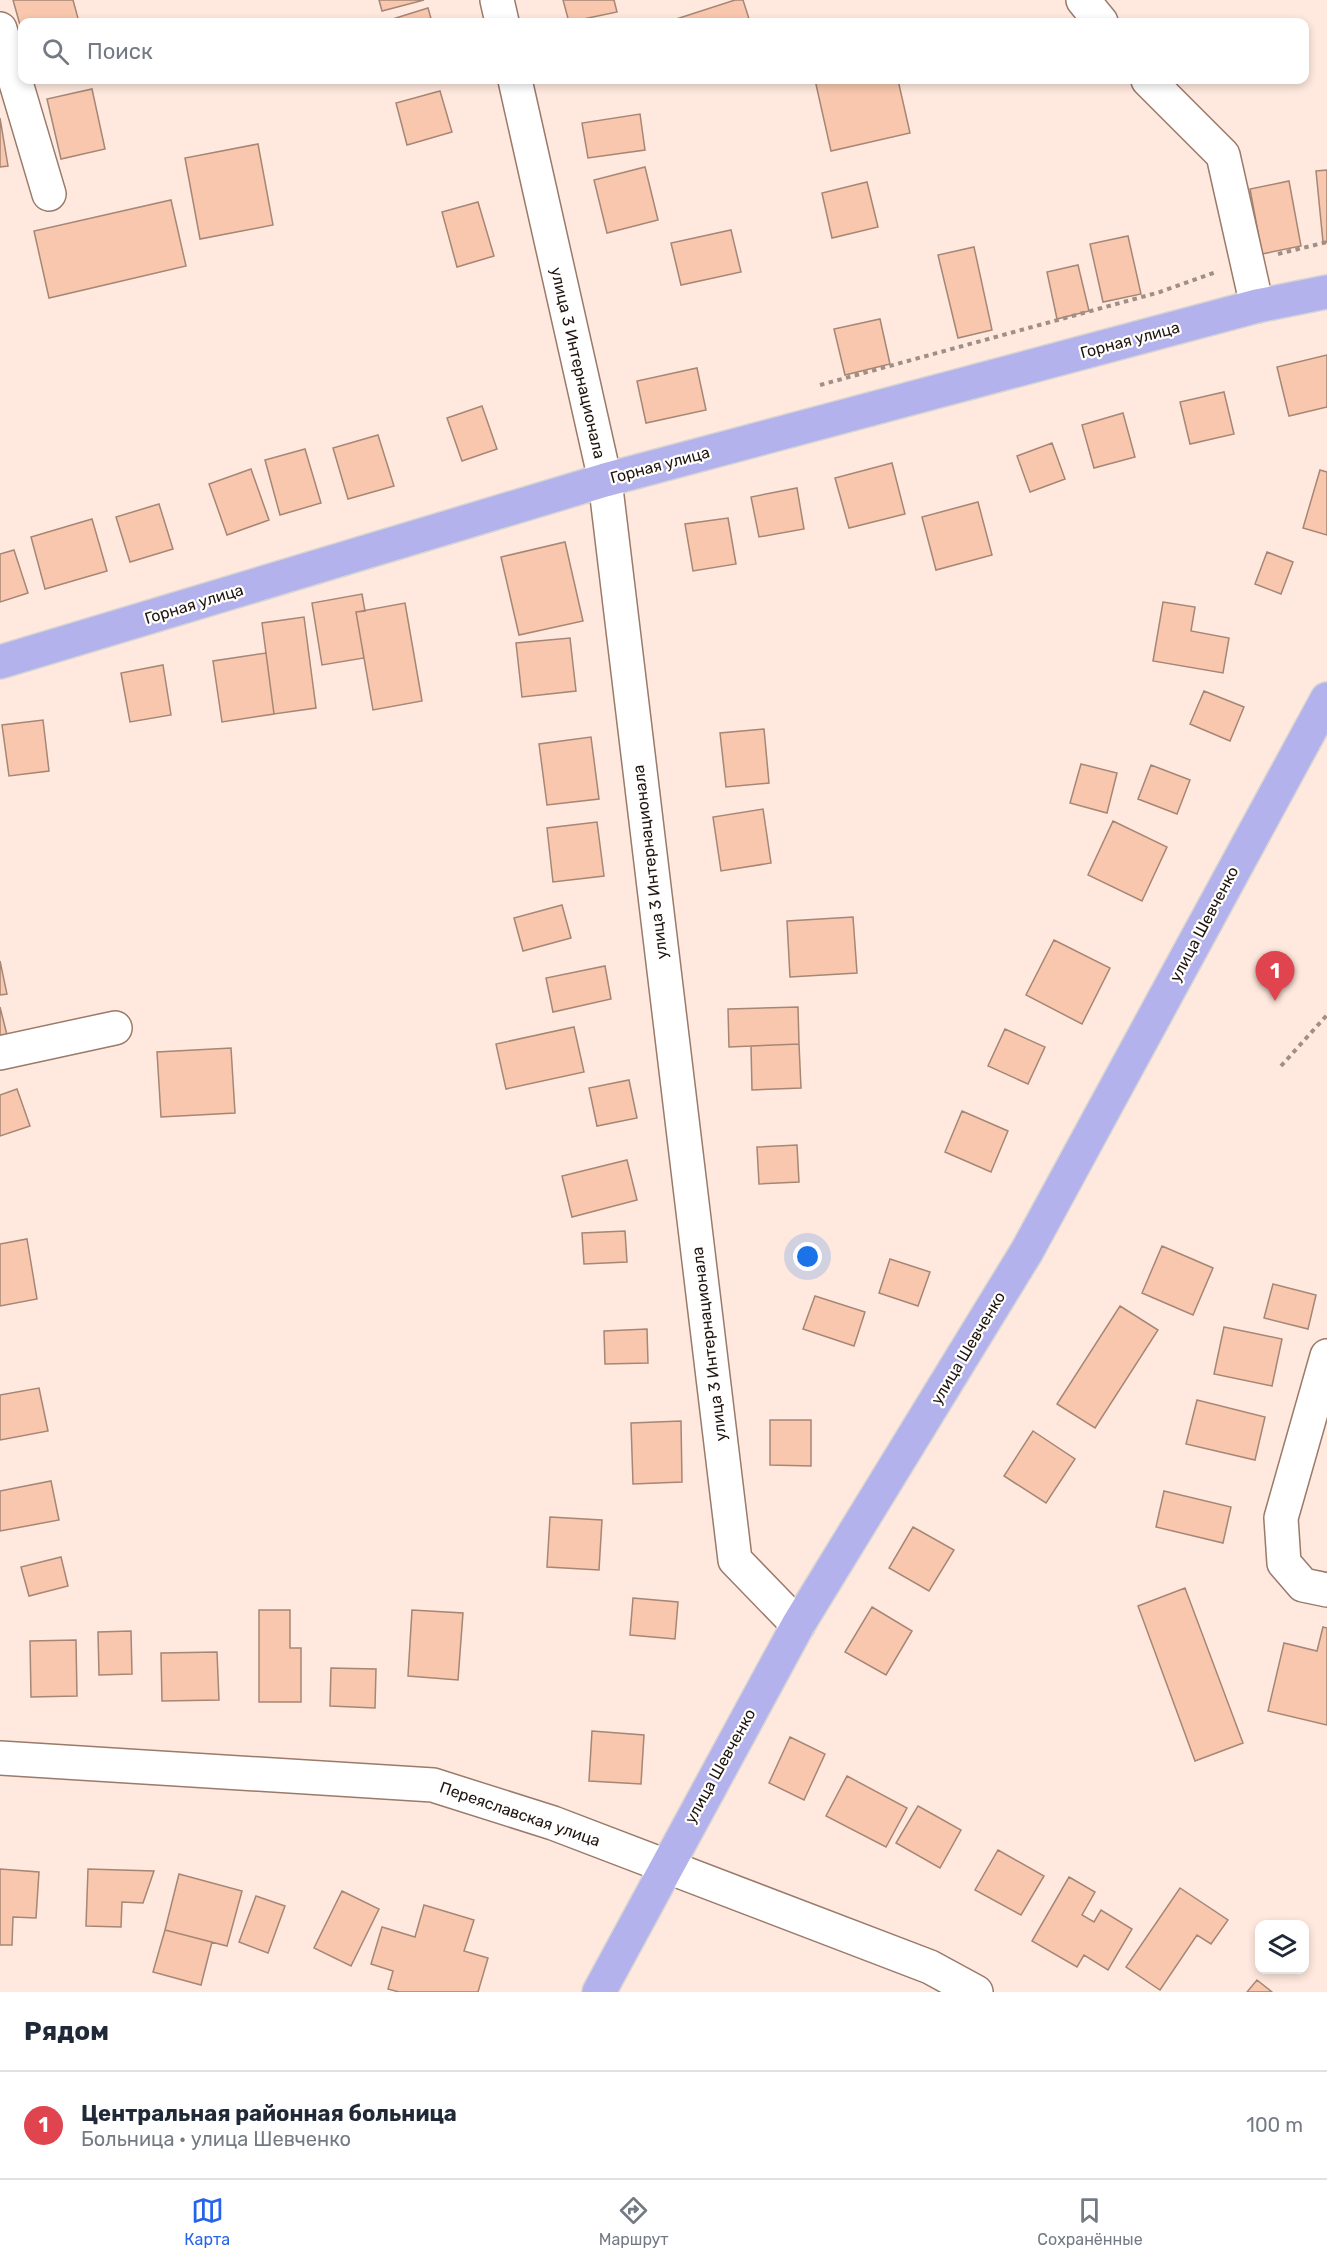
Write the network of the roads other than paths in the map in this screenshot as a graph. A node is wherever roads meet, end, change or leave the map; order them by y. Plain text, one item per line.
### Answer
1 (497, 0) edge
2 (1083, 0) edge
3 (501, 18) edge
4 (1098, 18) edge
5 (0, 29) edge
6 (515, 84) edge
7 (1152, 84) edge
8 (49, 194) dead end
9 (1327, 292) edge
10 (1257, 306) junction
11 (604, 480) junction
12 (0, 662) edge
13 (1327, 699) edge
14 (115, 1028) dead end
15 (0, 1053) edge
16 (1327, 1356) edge
17 (1327, 1590) edge
18 (798, 1625) junction
19 (0, 1758) edge
20 (665, 1866) junction
21 (598, 1992) edge
22 (976, 1992) edge

1 - 3 street
2 - 4 street
5 - 8 street
6 - 11 street, улица 3 Интернационала
7 - 10 street
9 - 10 main road, Горная улица
10 - 11 main road, Горная улица
11 - 12 main road, Горная улица
11 - 18 street, улица 3 Интернационала
13 - 18 main road, улица Шевченко
14 - 15 street
16 - 17 street
18 - 20 main road, улица Шевченко
19 - 20 street, Переяславская улица
20 - 21 main road, улица Шевченко
20 - 22 street, Переяславская улица

